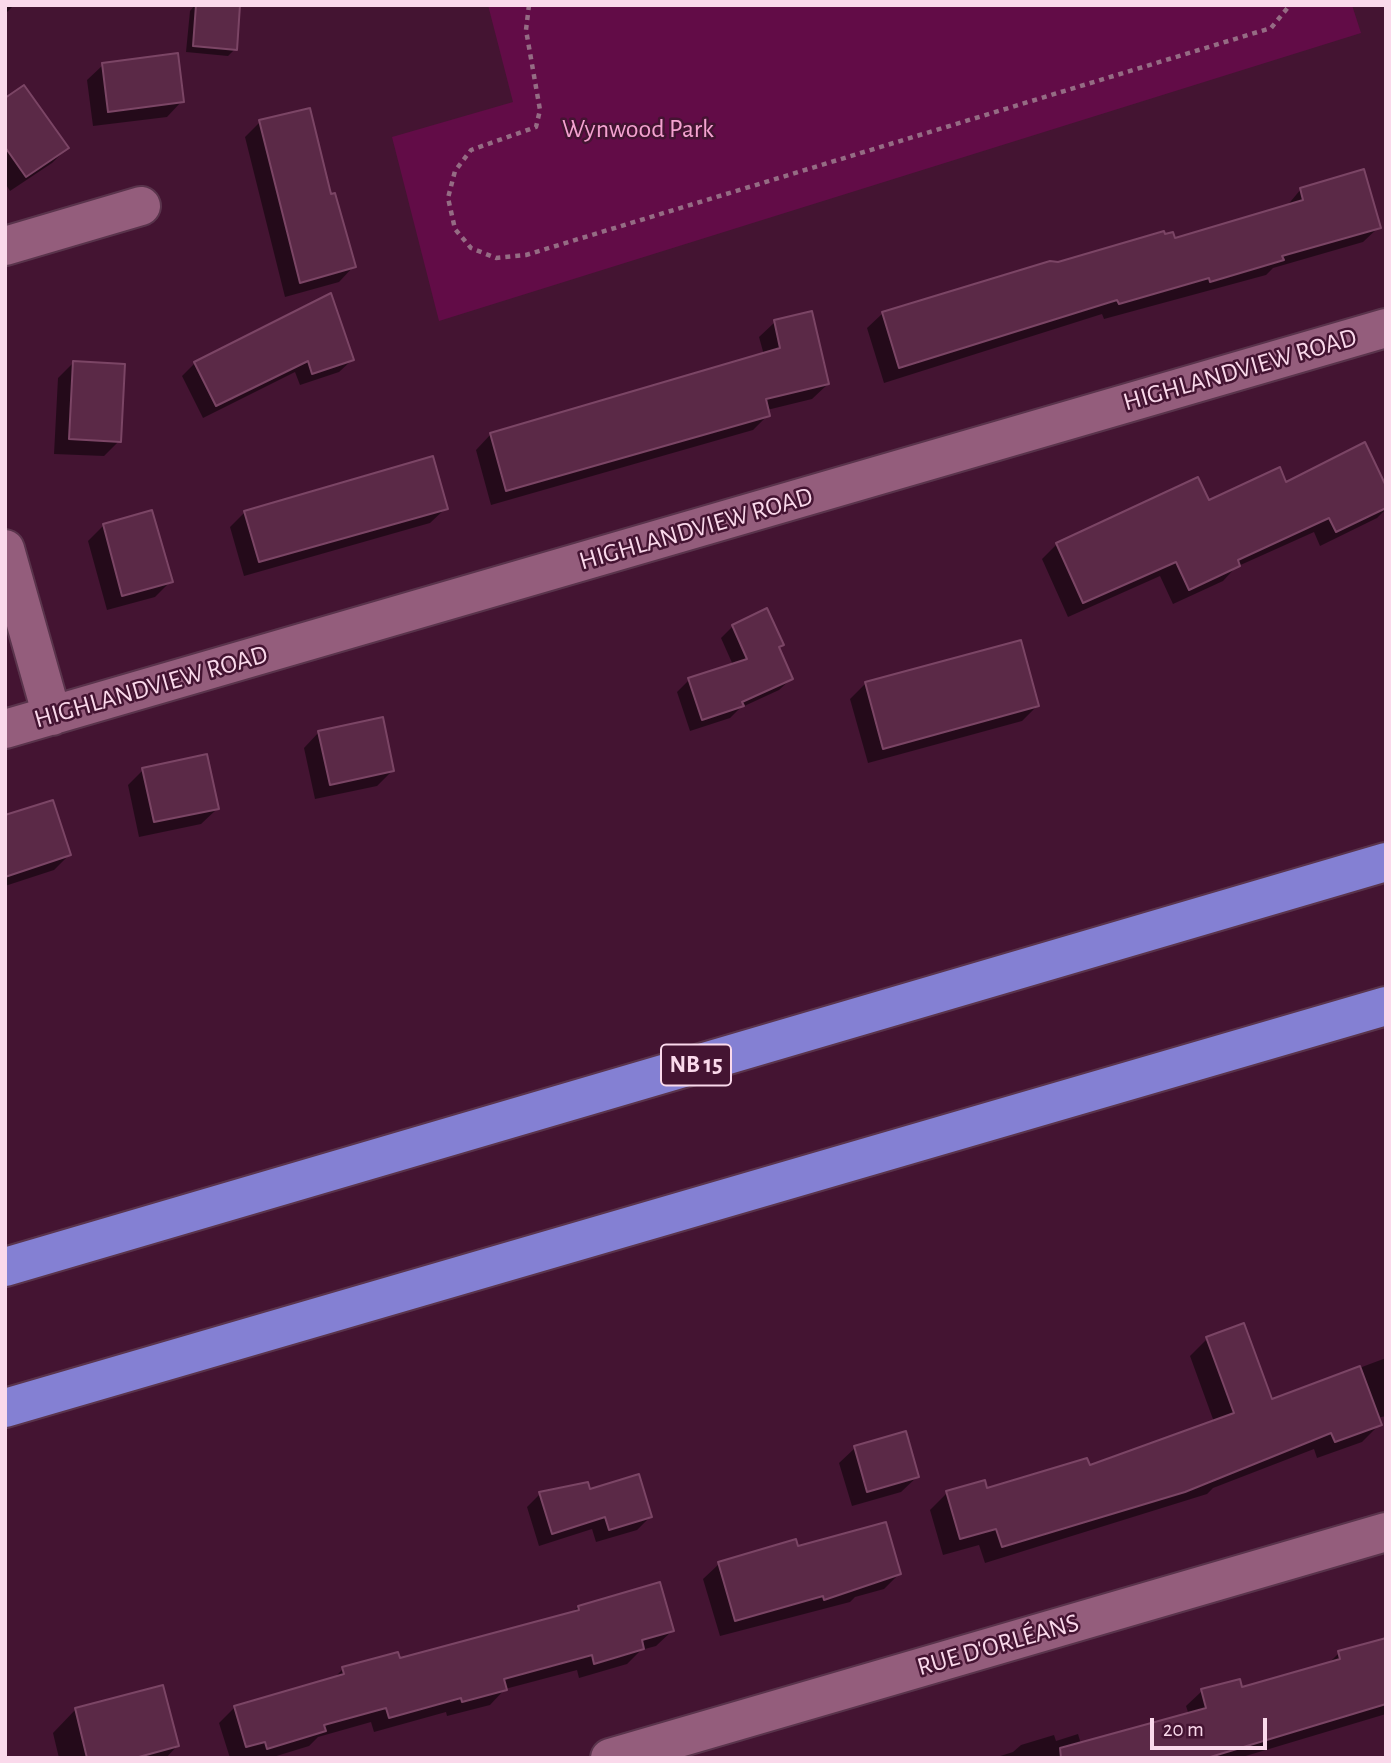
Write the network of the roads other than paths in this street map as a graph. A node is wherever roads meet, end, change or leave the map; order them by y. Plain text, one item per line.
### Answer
1 (141, 206) dead end
2 (5, 246) edge
3 (1386, 328) edge
4 (5, 550) edge
5 (52, 716) junction
6 (5, 729) edge
7 (1386, 862) edge
8 (1386, 1006) edge
9 (5, 1268) edge
10 (5, 1408) edge
11 (1386, 1532) edge
12 (610, 1758) edge

1 - 2 street
3 - 5 street, HIGHLANDVIEW ROAD
4 - 5 street
5 - 6 street, HIGHLANDVIEW ROAD
7 - 9 highway, NB 15
8 - 10 highway
11 - 12 street, RUE D'ORLÉANS

